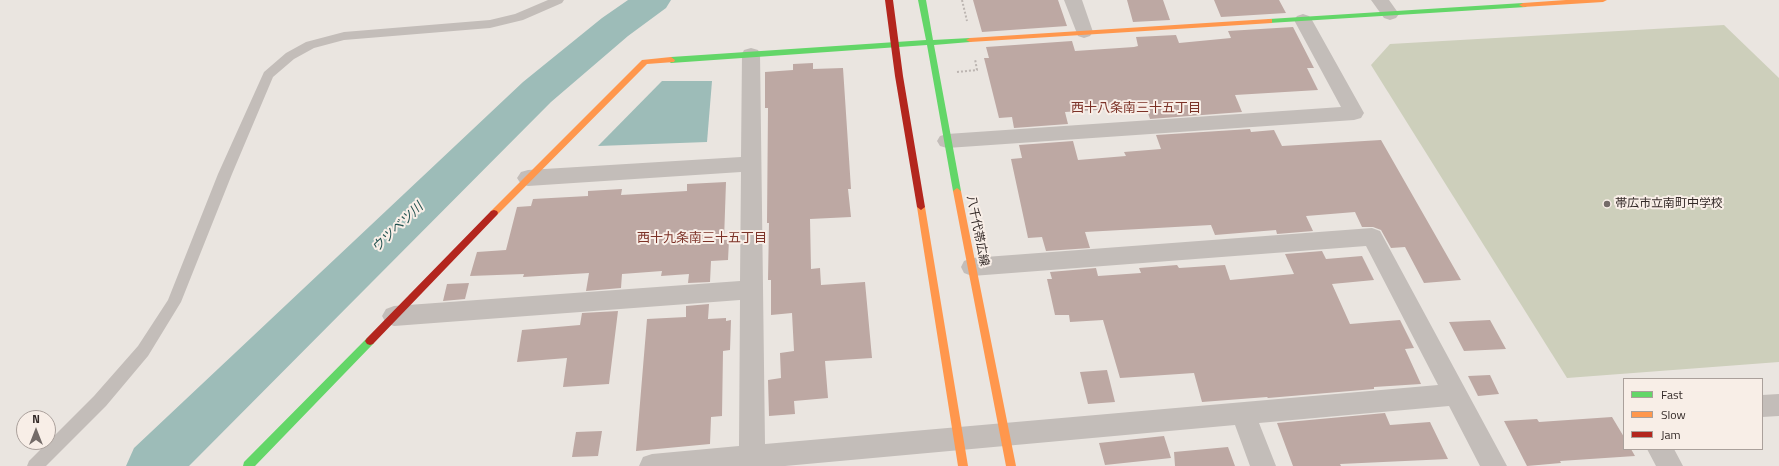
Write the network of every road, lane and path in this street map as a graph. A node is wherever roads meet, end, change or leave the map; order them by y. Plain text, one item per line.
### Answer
1 (558, 0) edge
2 (889, 0) edge
3 (922, 0) edge
4 (1073, 0) edge
5 (1603, 0) edge
6 (1533, 2) edge
7 (1385, 7) edge
8 (1303, 20) junction
9 (1084, 32) junction
10 (930, 42) junction
11 (895, 45) junction
12 (751, 54) junction
13 (947, 141) junction
14 (751, 164) junction
15 (528, 178) junction
16 (972, 267) junction
17 (752, 290) junction
18 (394, 316) junction
19 (1455, 394) junction
20 (1779, 405) edge
21 (1763, 406) edge
22 (1243, 413) junction
23 (1005, 433) junction
24 (958, 438) junction
25 (1661, 450) edge
26 (752, 461) edge
27 (36, 466) edge
28 (248, 466) edge
29 (652, 466) edge
30 (963, 466) edge
31 (1011, 466) edge
32 (1263, 466) edge
33 (1494, 466) edge
34 (1670, 466) edge

1 - 27 lane
2 - 11 street
3 - 10 street, 八千代帯広線
4 - 9 street
5 - 6 street
6 - 7 street
7 - 8 street
8 - 9 street
8 - 13 street
9 - 10 street
10 - 11 street
10 - 13 street, 八千代帯広線
11 - 12 street
11 - 24 street
12 - 14 street
12 - 15 street
13 - 16 street, 八千代帯広線
14 - 15 street
14 - 17 street
15 - 18 street
16 - 19 street
16 - 23 street, 八千代帯広線
17 - 18 street
17 - 26 street
18 - 28 street
19 - 22 street
19 - 33 street
20 - 21 street
22 - 23 street
22 - 32 street
23 - 24 street
23 - 31 street, 八千代帯広線
24 - 26 street
24 - 30 street
25 - 34 street
26 - 29 street

